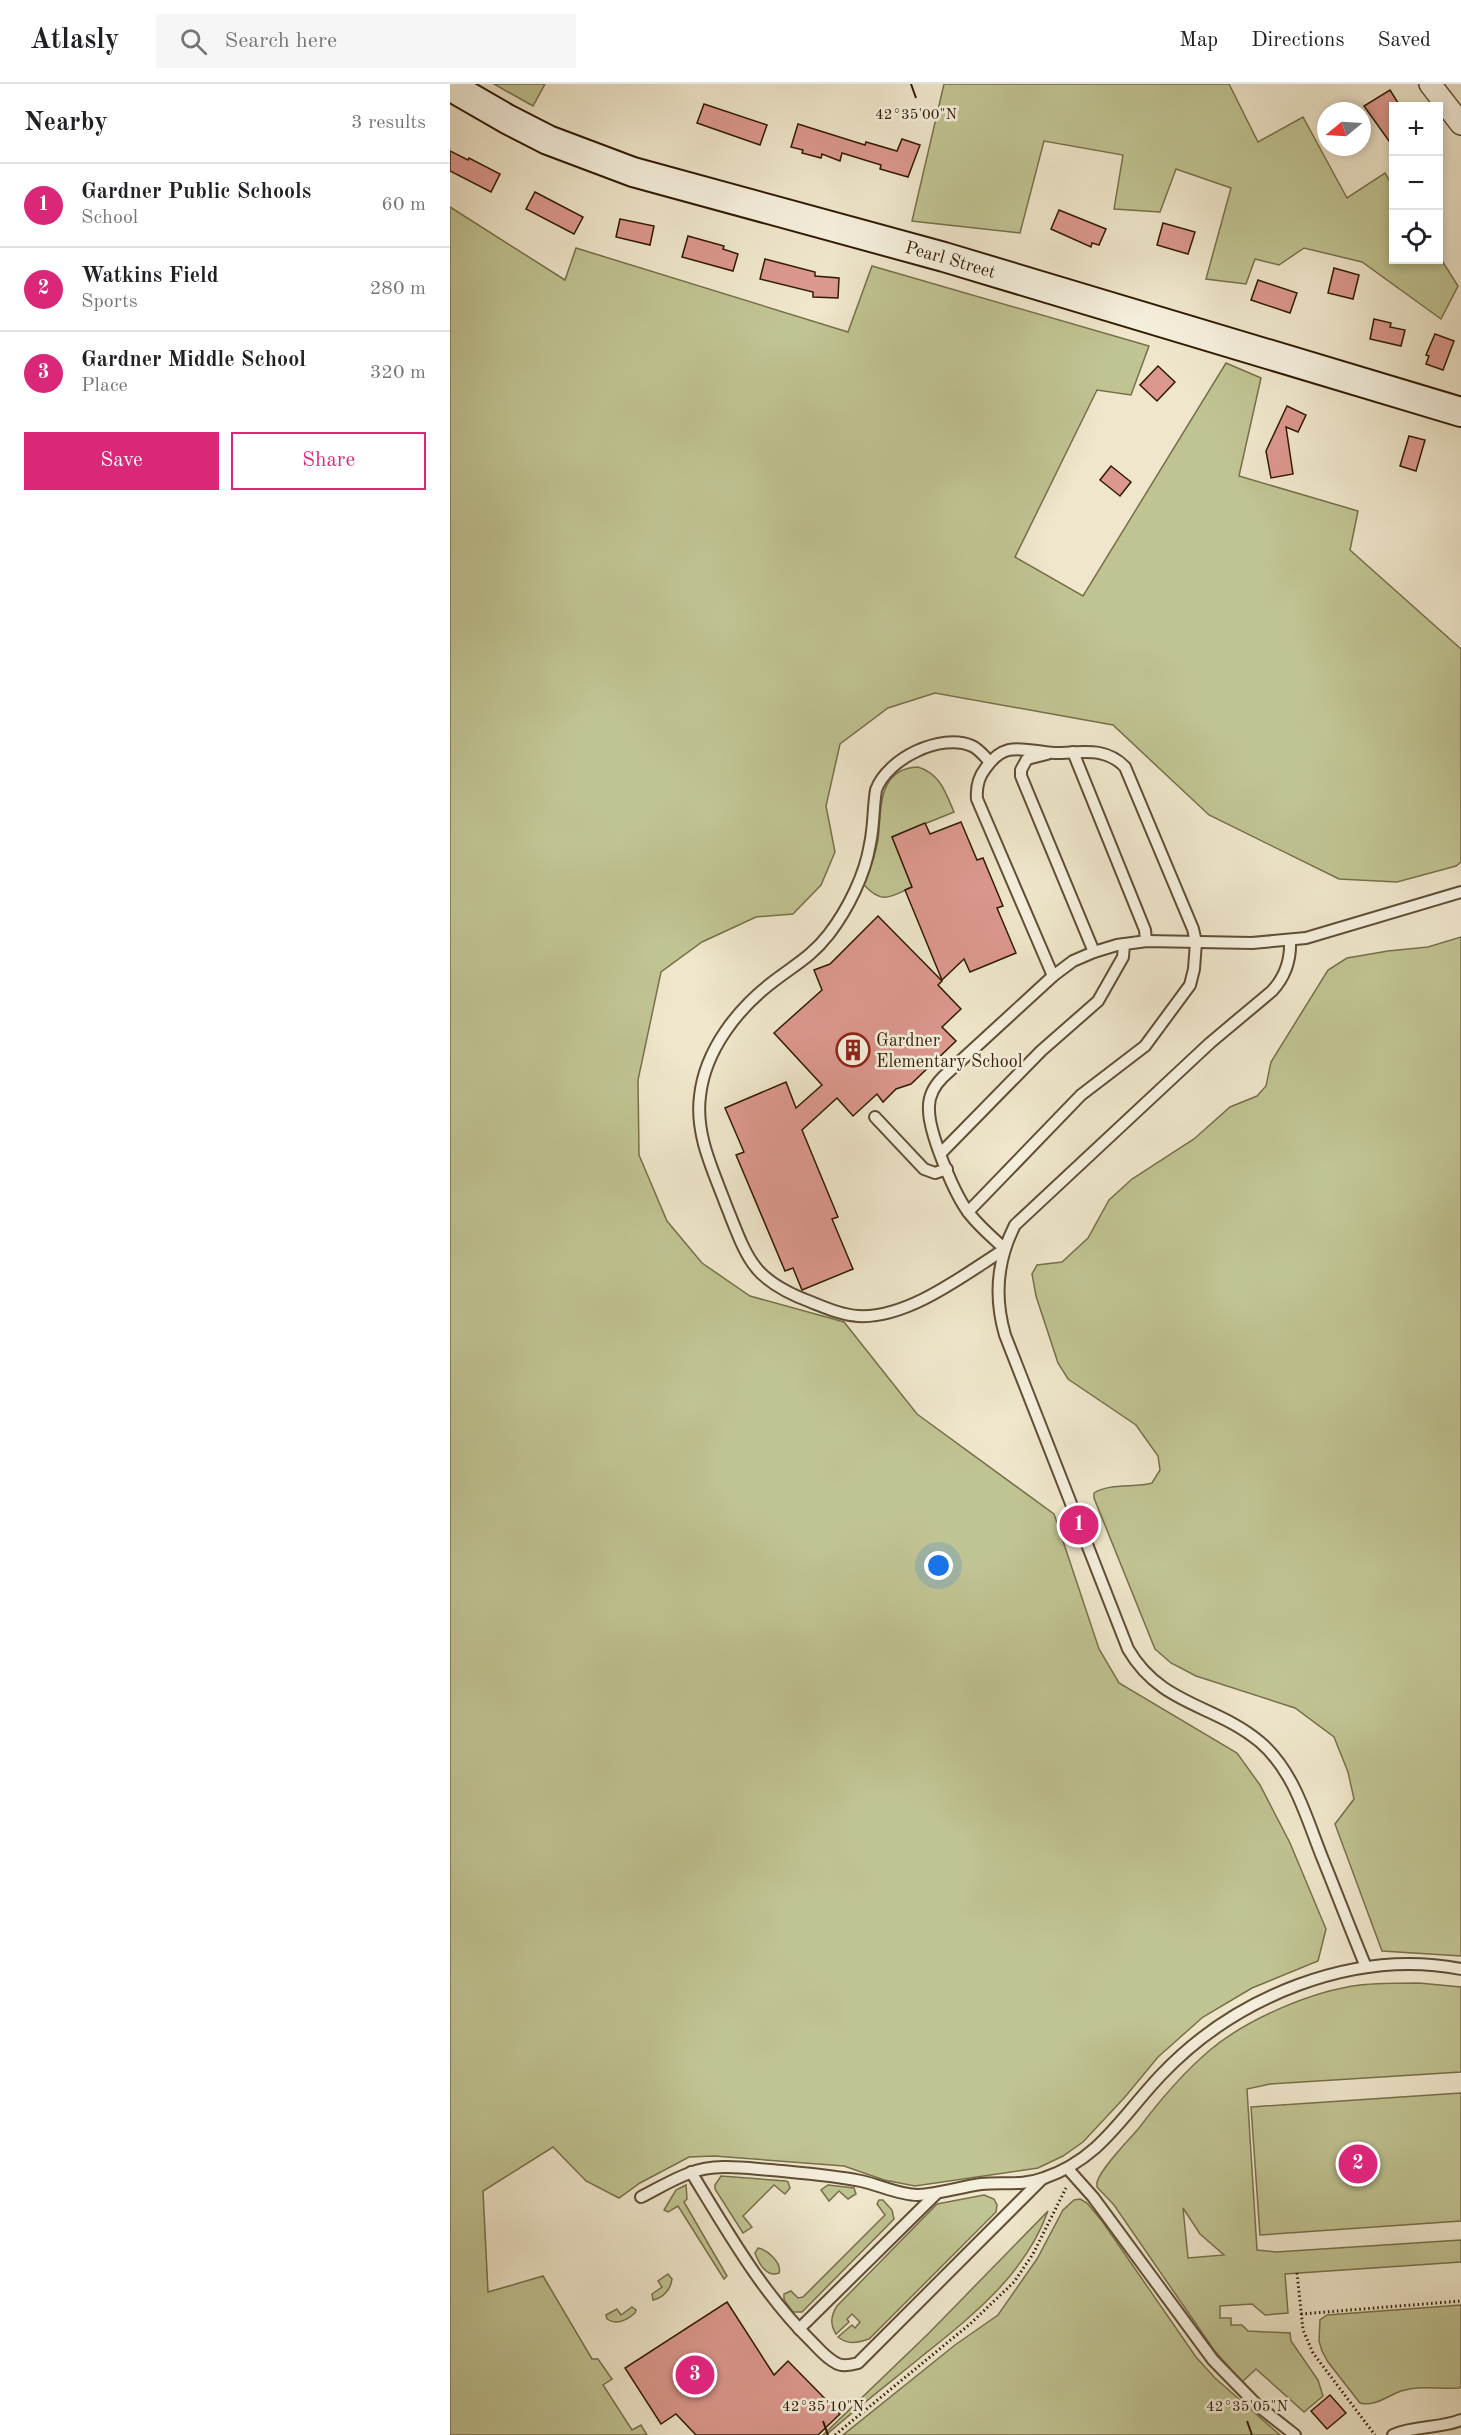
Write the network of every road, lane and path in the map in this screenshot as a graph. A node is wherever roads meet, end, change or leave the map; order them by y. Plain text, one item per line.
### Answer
1 (1430, 84) edge
2 (450, 86) edge
3 (1461, 124) edge
4 (1461, 412) edge
5 (1073, 752) junction
6 (1053, 753) junction
7 (990, 762) junction
8 (1461, 892) edge
9 (1290, 940) junction
10 (1146, 941) junction
11 (1196, 942) junction
12 (1124, 944) junction
13 (1094, 952) junction
14 (1053, 976) junction
15 (875, 1117) dead end
16 (940, 1153) junction
17 (947, 1169) junction
18 (968, 1212) junction
19 (1005, 1249) junction
20 (1366, 1968) junction
21 (1461, 1969) edge
22 (1070, 2171) junction
23 (691, 2172) junction
24 (1042, 2179) junction
25 (937, 2193) junction
26 (641, 2197) dead end
27 (1297, 2273) dead end
28 (1461, 2301) edge
29 (1301, 2314) junction
30 (799, 2329) junction
31 (1461, 2420) edge
32 (835, 2435) edge
33 (1295, 2435) edge
34 (1375, 2435) edge
35 (1393, 2435) edge

1 - 3 street
2 - 4 main road, Pearl Street
5 - 6 lane
5 - 10 lane
5 - 11 lane
6 - 7 lane
6 - 13 lane
7 - 14 lane
7 - 19 lane
8 - 9 lane
9 - 11 lane
9 - 19 lane
10 - 11 lane
10 - 12 lane
11 - 18 lane
12 - 13 lane
12 - 16 lane
13 - 14 lane
14 - 16 lane
15 - 17 lane
16 - 17 lane
17 - 18 lane
18 - 19 lane
19 - 20 lane
20 - 21 lane
20 - 22 lane
22 - 24 lane
22 - 32 path
22 - 33 lane
23 - 25 lane
23 - 26 lane
23 - 30 lane
24 - 25 lane
24 - 30 lane
25 - 30 lane
27 - 29 path
28 - 29 path
29 - 34 path
31 - 35 lane

